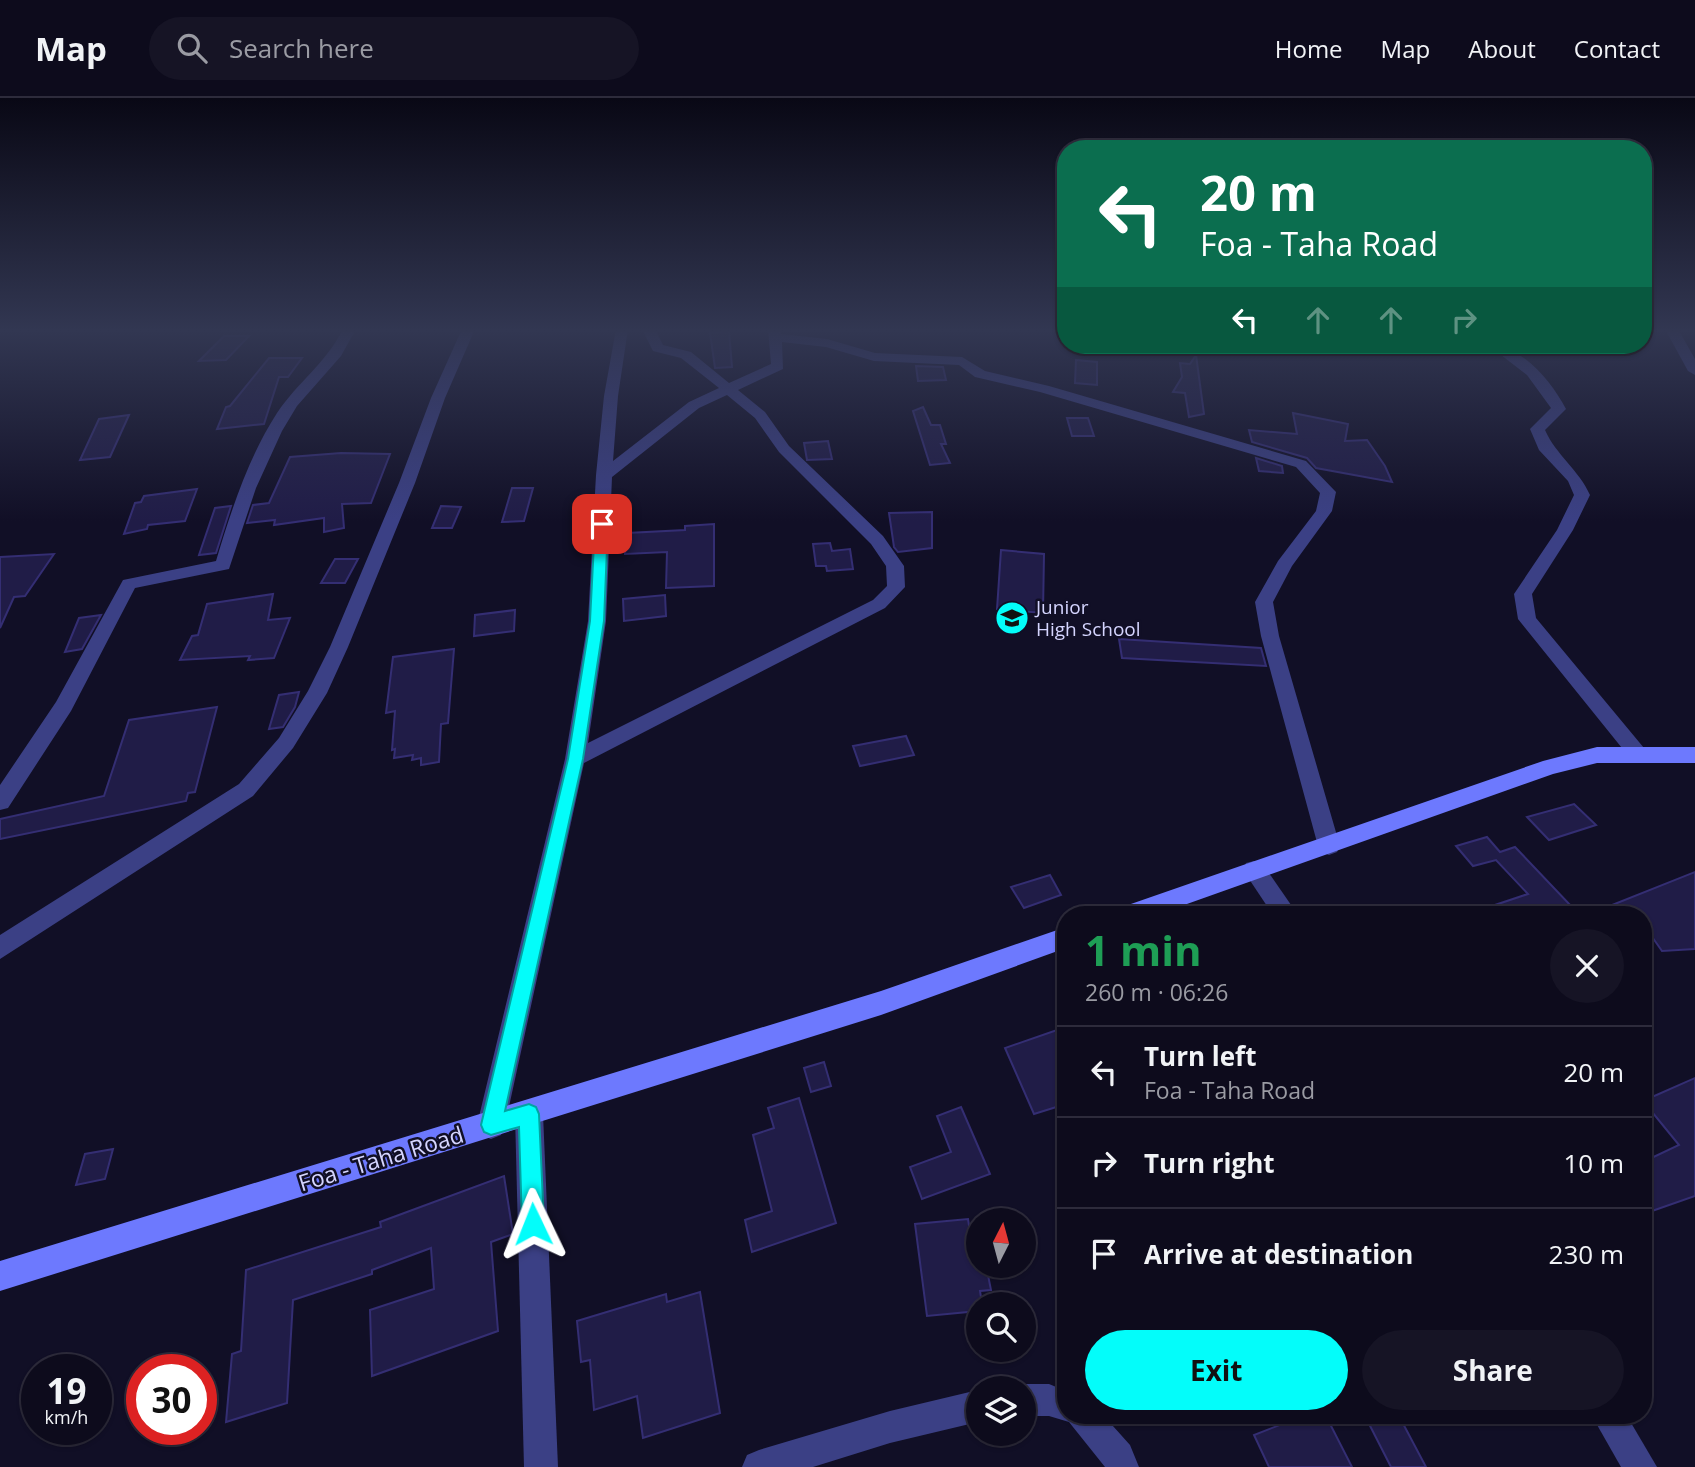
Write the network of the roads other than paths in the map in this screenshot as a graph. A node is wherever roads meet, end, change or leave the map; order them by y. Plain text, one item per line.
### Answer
1 (303, 393) edge
2 (440, 393) edge
3 (612, 393) edge
4 (718, 393) edge
5 (733, 393) edge
6 (1051, 393) edge
7 (1551, 393) edge
8 (604, 475) junction
9 (1637, 752) junction
10 (1695, 755) edge
11 (575, 759) junction
12 (0, 802) edge
13 (1329, 846) junction
14 (1254, 870) junction
15 (1153, 906) edge
16 (1280, 906) edge
17 (1057, 940) edge
18 (0, 948) edge
19 (529, 1114) junction
20 (491, 1125) junction
21 (0, 1276) edge
22 (1036, 1400) edge
23 (1057, 1403) edge
24 (966, 1409) edge
25 (1090, 1424) edge
26 (1613, 1424) edge
27 (541, 1467) edge
28 (759, 1467) edge
29 (1122, 1467) edge
30 (1640, 1467) edge

1 - 12 street
2 - 18 street
3 - 8 street
4 - 8 street
5 - 11 street
6 - 13 street
7 - 9 street
8 - 11 street
9 - 10 street
9 - 13 street
11 - 20 street
13 - 14 street
14 - 15 street
14 - 16 street
17 - 19 street, Foa - Taha Road
19 - 20 street, Foa - Taha Road
19 - 27 street
20 - 21 street, Foa - Taha Road
22 - 23 street
24 - 28 street
25 - 29 street
26 - 30 street

